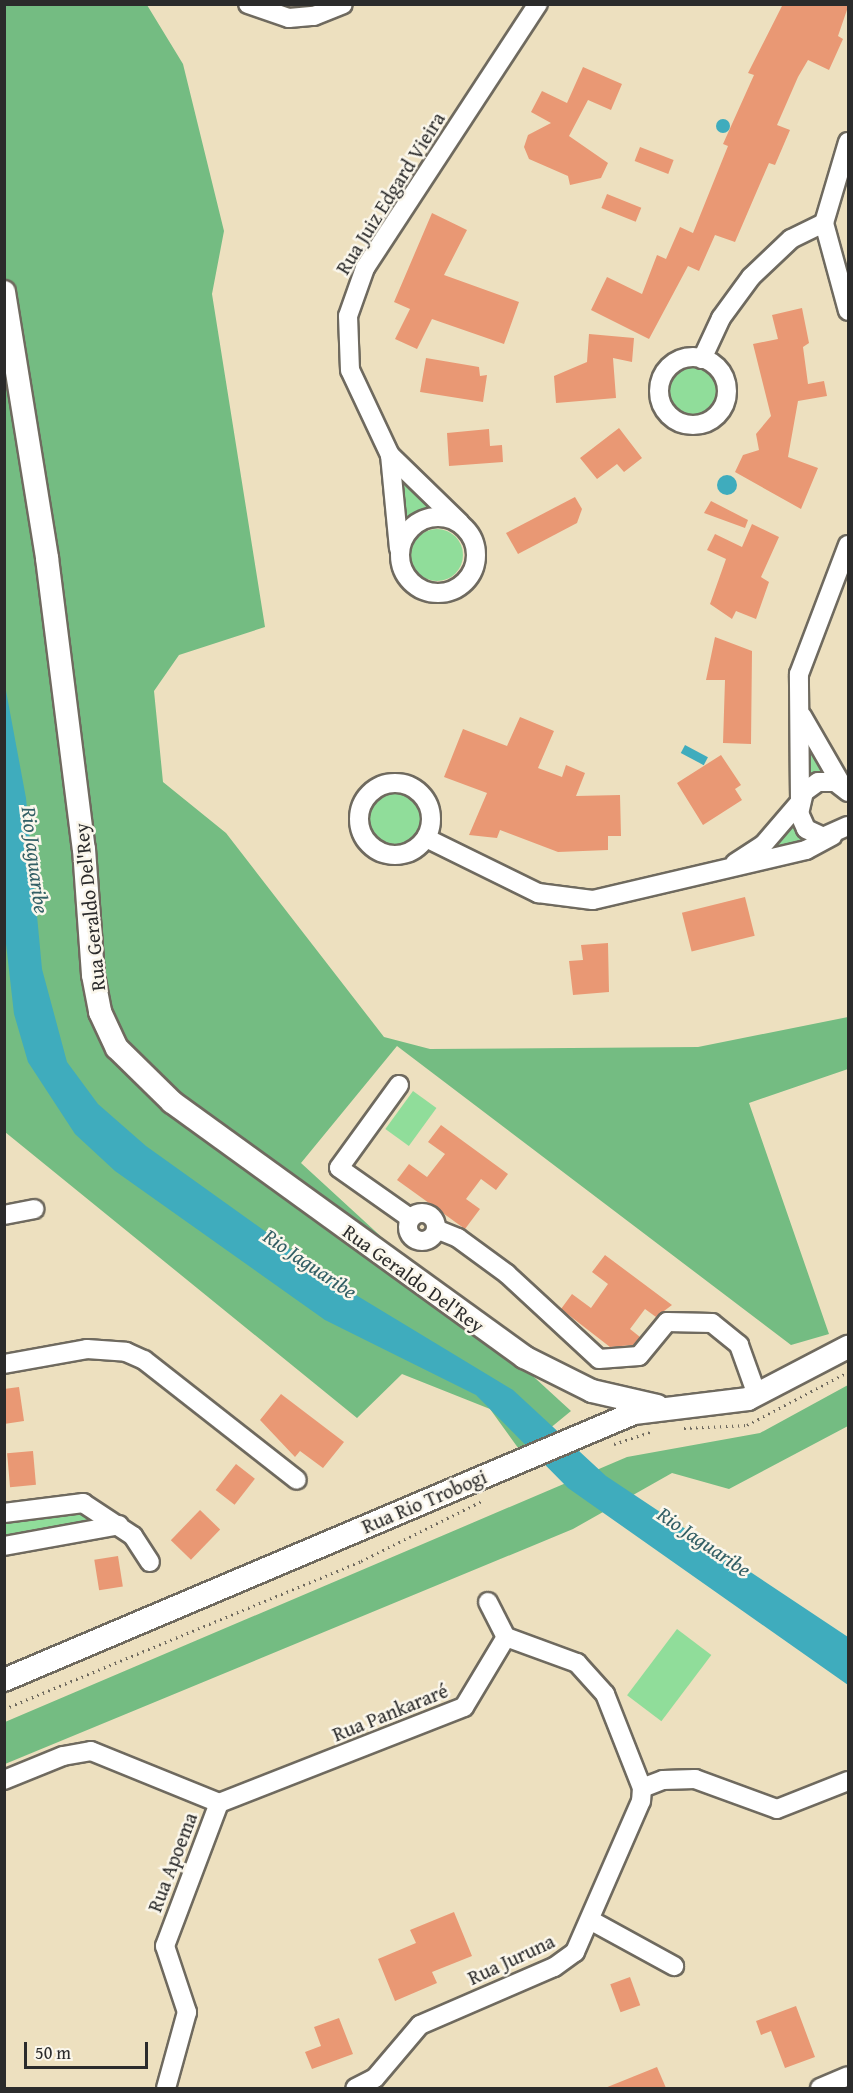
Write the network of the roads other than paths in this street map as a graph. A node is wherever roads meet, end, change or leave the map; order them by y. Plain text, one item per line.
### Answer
1 (248, 4) edge
2 (343, 4) edge
3 (538, 4) edge
4 (849, 142) edge
5 (824, 223) junction
6 (4, 292) edge
7 (849, 311) edge
8 (702, 359) dead end
9 (390, 455) junction
10 (460, 524) junction
11 (849, 545) edge
12 (399, 555) junction
13 (798, 708) junction
14 (846, 789) edge
15 (799, 802) junction
16 (841, 834) edge
17 (426, 838) junction
18 (729, 866) junction
19 (399, 1085) dead end
20 (34, 1209) dead end
21 (4, 1215) edge
22 (849, 1347) edge
23 (4, 1364) edge
24 (757, 1395) junction
25 (657, 1406) junction
26 (297, 1480) dead end
27 (4, 1513) edge
28 (119, 1525) junction
29 (4, 1546) edge
30 (150, 1562) dead end
31 (488, 1602) dead end
32 (506, 1637) junction
33 (39, 1666) junction
34 (4, 1673) edge
35 (4, 1680) edge
36 (4, 1780) edge
37 (849, 1781) edge
38 (642, 1788) junction
39 (219, 1803) junction
40 (590, 1920) junction
41 (674, 1966) dead end
42 (849, 2076) edge
43 (166, 2088) edge
44 (355, 2088) edge
45 (820, 2088) edge

1 - 2 street
3 - 9 street, Rua Juiz Edgard Vieira
4 - 5 street
5 - 7 street
5 - 8 street
6 - 25 main road, Rua Geraldo Del'Rey
9 - 10 street, Rua Juiz Edgard Vieira
9 - 12 street, Rua Juiz Edgard Vieira
10 - 12 street
10 - 12 street, Rua Juiz Edgard Vieira
11 - 13 street
13 - 14 street
13 - 15 street
14 - 15 street
15 - 16 street
15 - 18 street
16 - 18 street
17 - 17 street
17 - 18 street
19 - 24 street
20 - 21 street
22 - 24 main road, Rua Rio Trobogi
23 - 26 street
24 - 25 main road, Rua Rio Trobogi
25 - 33 main road, Rua Rio Trobogi
27 - 28 street
28 - 29 street
28 - 30 street
31 - 32 street
32 - 38 street
32 - 39 street, Rua Pankararé
33 - 34 main road
33 - 35 main road, Rua Rio Trobogi
36 - 39 street, Rua Apoema
37 - 38 street
38 - 40 street, Rua Juruna
39 - 43 street, Rua Apoema
40 - 41 street
40 - 44 street, Rua Juruna
42 - 45 street

